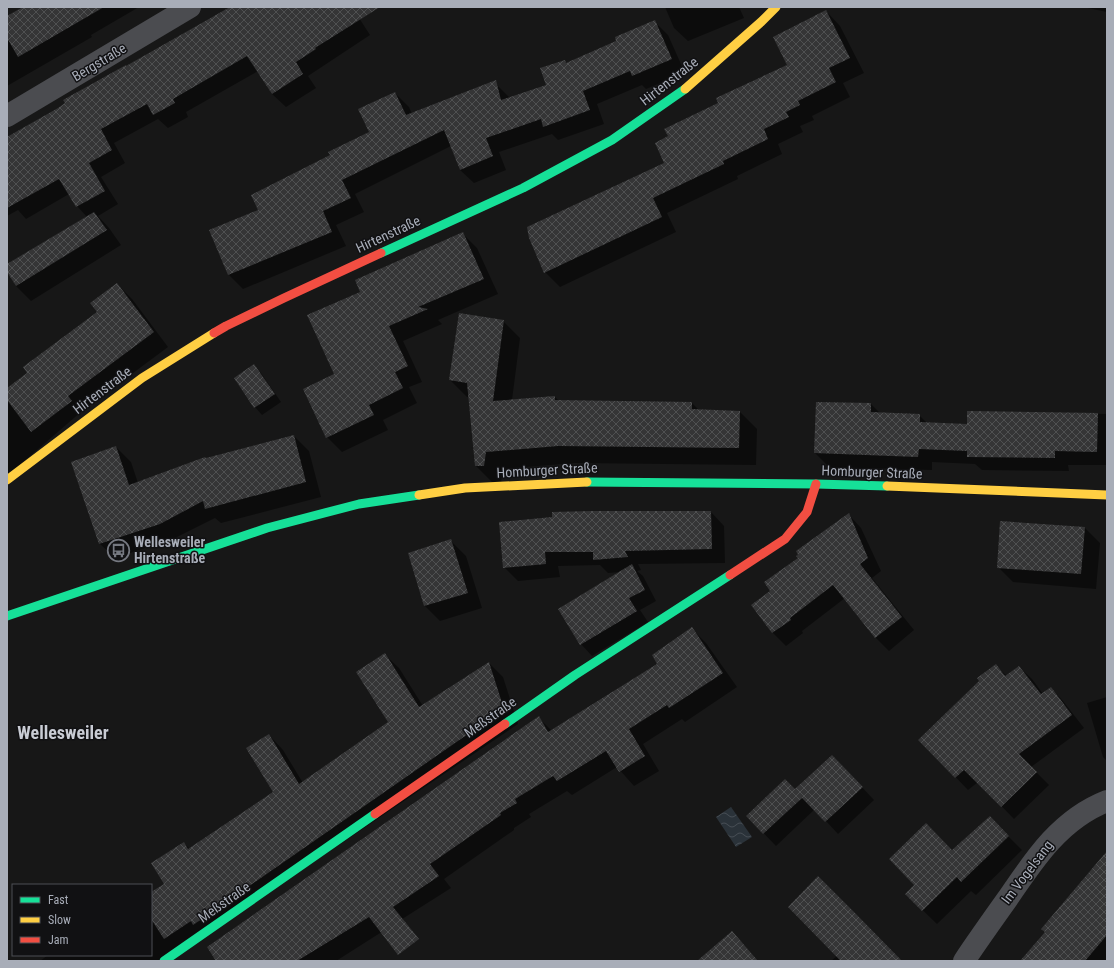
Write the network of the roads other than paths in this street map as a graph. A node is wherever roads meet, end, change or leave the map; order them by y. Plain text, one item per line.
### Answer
1 (190, 7) edge
2 (776, 7) edge
3 (7, 116) edge
4 (7, 480) edge
5 (816, 484) junction
6 (1107, 495) edge
7 (7, 616) edge
8 (1107, 800) edge
9 (164, 961) edge
10 (964, 961) edge

1 - 3 street, Bergstraße
2 - 4 street, Hirtenstraße
5 - 6 street, Homburger Straße
5 - 7 street, Homburger Straße
5 - 9 street, Meßstraße
8 - 10 street, Im Vogelsang

